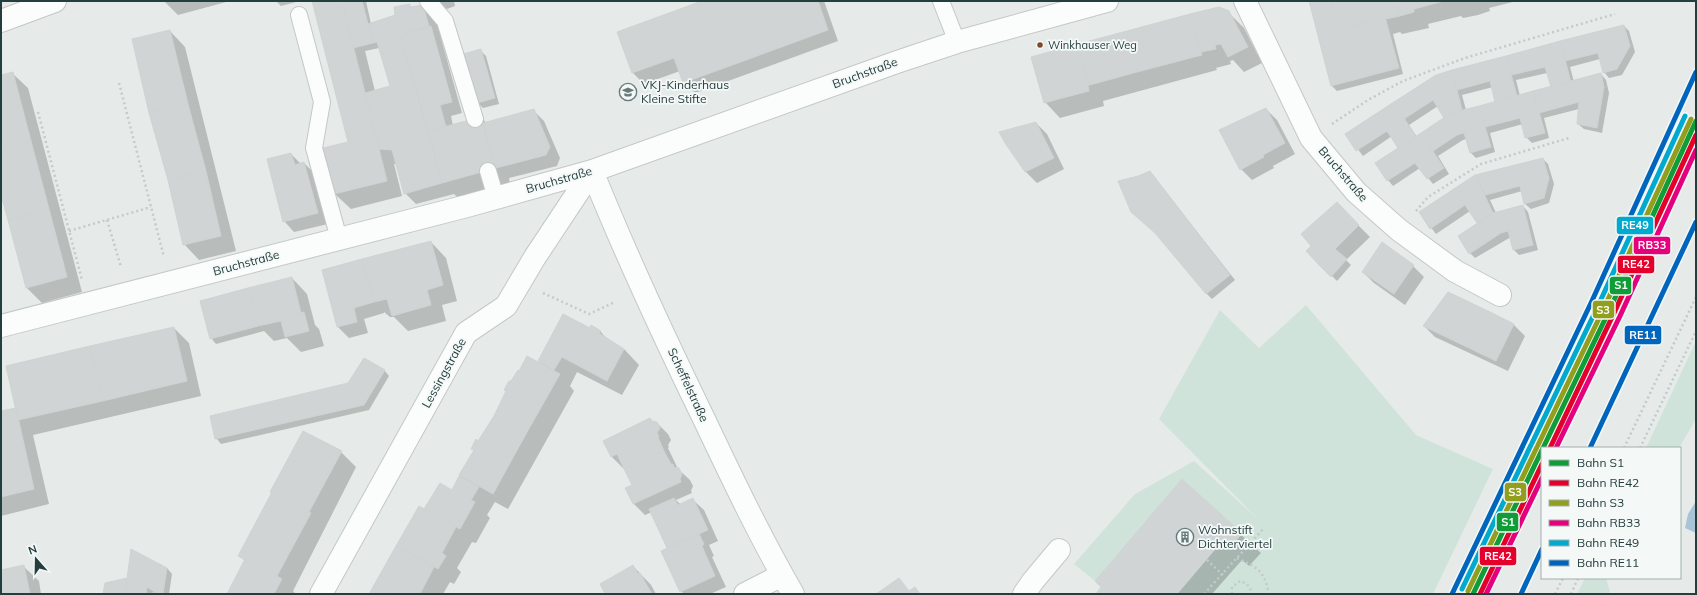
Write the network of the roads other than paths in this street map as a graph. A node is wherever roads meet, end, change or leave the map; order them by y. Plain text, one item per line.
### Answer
1 (55, 1) edge
2 (428, 1) edge
3 (941, 1) edge
4 (1107, 1) edge
5 (1245, 1) edge
6 (299, 15) dead end
7 (1, 21) edge
8 (957, 42) junction
9 (475, 119) dead end
10 (488, 171) dead end
11 (592, 171) junction
12 (496, 198) junction
13 (339, 239) junction
14 (1500, 295) dead end
15 (1, 326) edge
16 (1059, 550) dead end
17 (782, 575) junction
18 (321, 594) edge
19 (745, 594) edge
20 (793, 594) edge
21 (1024, 594) edge

1 - 7 street
2 - 9 lane
3 - 8 lane
4 - 8 street, Bruchstraße
5 - 14 street, Bruchstraße
6 - 13 lane
8 - 11 street, Bruchstraße
10 - 12 lane
11 - 12 street, Bruchstraße
11 - 17 street, Scheffelstraße
11 - 18 street, Lessingstraße
12 - 13 street, Bruchstraße
13 - 15 street, Bruchstraße
16 - 21 street
17 - 19 street
17 - 20 street, Scheffelstraße

